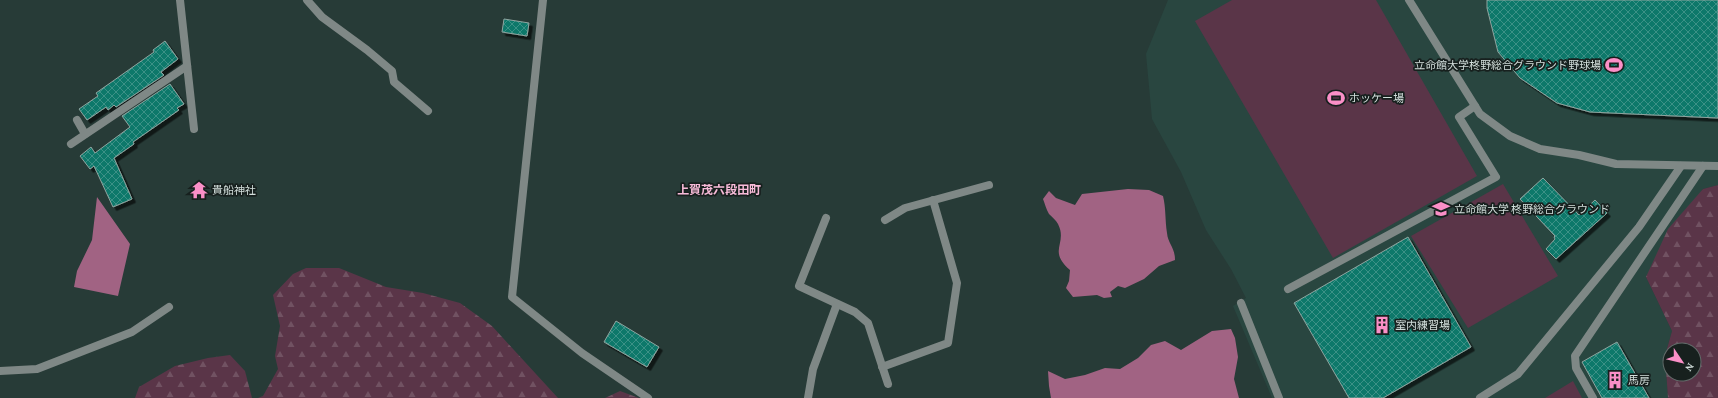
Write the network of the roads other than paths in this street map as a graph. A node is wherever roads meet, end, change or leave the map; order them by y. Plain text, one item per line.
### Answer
1 (180, 0) edge
2 (307, 0) edge
3 (544, 0) edge
4 (1409, 0) edge
5 (187, 66) junction
6 (1475, 106) junction
7 (428, 111) dead end
8 (77, 120) dead end
9 (194, 129) dead end
10 (85, 134) junction
11 (71, 144) dead end
12 (1681, 166) junction
13 (1703, 166) junction
14 (1718, 166) edge
15 (989, 185) dead end
16 (933, 200) junction
17 (826, 218) dead end
18 (885, 220) dead end
19 (1288, 289) dead end
20 (1240, 303) dead end
21 (838, 304) junction
22 (169, 307) dead end
23 (882, 367) junction
24 (0, 371) edge
25 (888, 384) dead end
26 (648, 398) edge
27 (808, 398) edge
28 (1279, 398) edge
29 (1480, 398) edge
30 (1593, 398) edge

1 - 5 street
2 - 7 street
3 - 26 street
4 - 6 street
5 - 9 street
5 - 10 street
6 - 12 street
6 - 19 street
8 - 10 street
10 - 11 street
12 - 13 street
12 - 29 street
13 - 14 street
13 - 30 street
15 - 16 street
16 - 18 street
16 - 23 street
17 - 21 street
20 - 28 street
21 - 23 street
21 - 27 street
22 - 24 street
23 - 25 street

